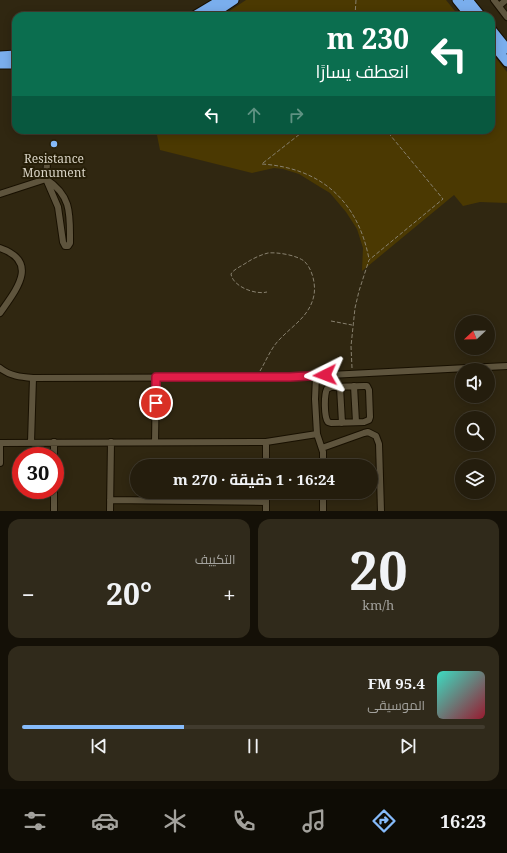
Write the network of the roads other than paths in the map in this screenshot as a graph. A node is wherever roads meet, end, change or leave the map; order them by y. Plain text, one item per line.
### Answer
1 (221, 0) edge
2 (234, 0) edge
3 (457, 0) edge
4 (468, 0) edge
5 (506, 0) edge
6 (497, 2) edge
7 (201, 12) edge
8 (216, 12) edge
9 (467, 12) edge
10 (478, 12) edge
11 (507, 17) edge
12 (495, 34) edge
13 (495, 47) edge
14 (507, 49) edge
15 (12, 55) edge
16 (0, 56) edge
17 (507, 62) edge
18 (0, 64) edge
19 (12, 64) edge
20 (47, 162) dead end
21 (46, 179) junction
22 (0, 194) edge
23 (0, 248) edge
24 (0, 313) edge
25 (507, 366) edge
26 (0, 368) edge
27 (333, 374) junction
28 (316, 376) junction
29 (156, 377) junction
30 (33, 378) junction
31 (354, 386) junction
32 (337, 387) junction
33 (356, 422) junction
34 (342, 423) junction
35 (317, 434) junction
36 (31, 442) junction
37 (54, 442) junction
38 (111, 442) junction
39 (155, 442) junction
40 (266, 442) junction
41 (0, 443) edge
42 (54, 447) edge
43 (322, 448) junction
44 (266, 459) edge
45 (323, 459) edge
46 (0, 463) edge
47 (54, 499) edge
48 (323, 499) edge
49 (110, 500) junction
50 (266, 502) joint
51 (54, 511) edge
52 (110, 511) edge
53 (266, 511) edge
54 (323, 511) edge
55 (381, 511) edge

1 - 7 highway
2 - 8 highway
3 - 9 highway
4 - 10 highway
5 - 6 street
6 - 11 street
12 - 14 highway
13 - 17 highway
15 - 16 highway
18 - 19 highway
20 - 21 street
21 - 21 street
21 - 22 street
23 - 24 street
25 - 27 street
26 - 30 street
27 - 28 street
27 - 32 street
28 - 29 street
28 - 35 street
29 - 30 street
29 - 39 street
30 - 36 street
31 - 32 street
31 - 33 street
31 - 33 street
32 - 34 street
32 - 34 street
33 - 34 street
35 - 40 street
35 - 43 street
36 - 37 street
36 - 41 street
37 - 38 street
37 - 42 street
38 - 39 street
38 - 49 street
39 - 40 street
40 - 44 street
41 - 46 street
43 - 45 street
43 - 55 street
47 - 51 street
48 - 54 street
49 - 50 street
49 - 52 street
50 - 53 street

